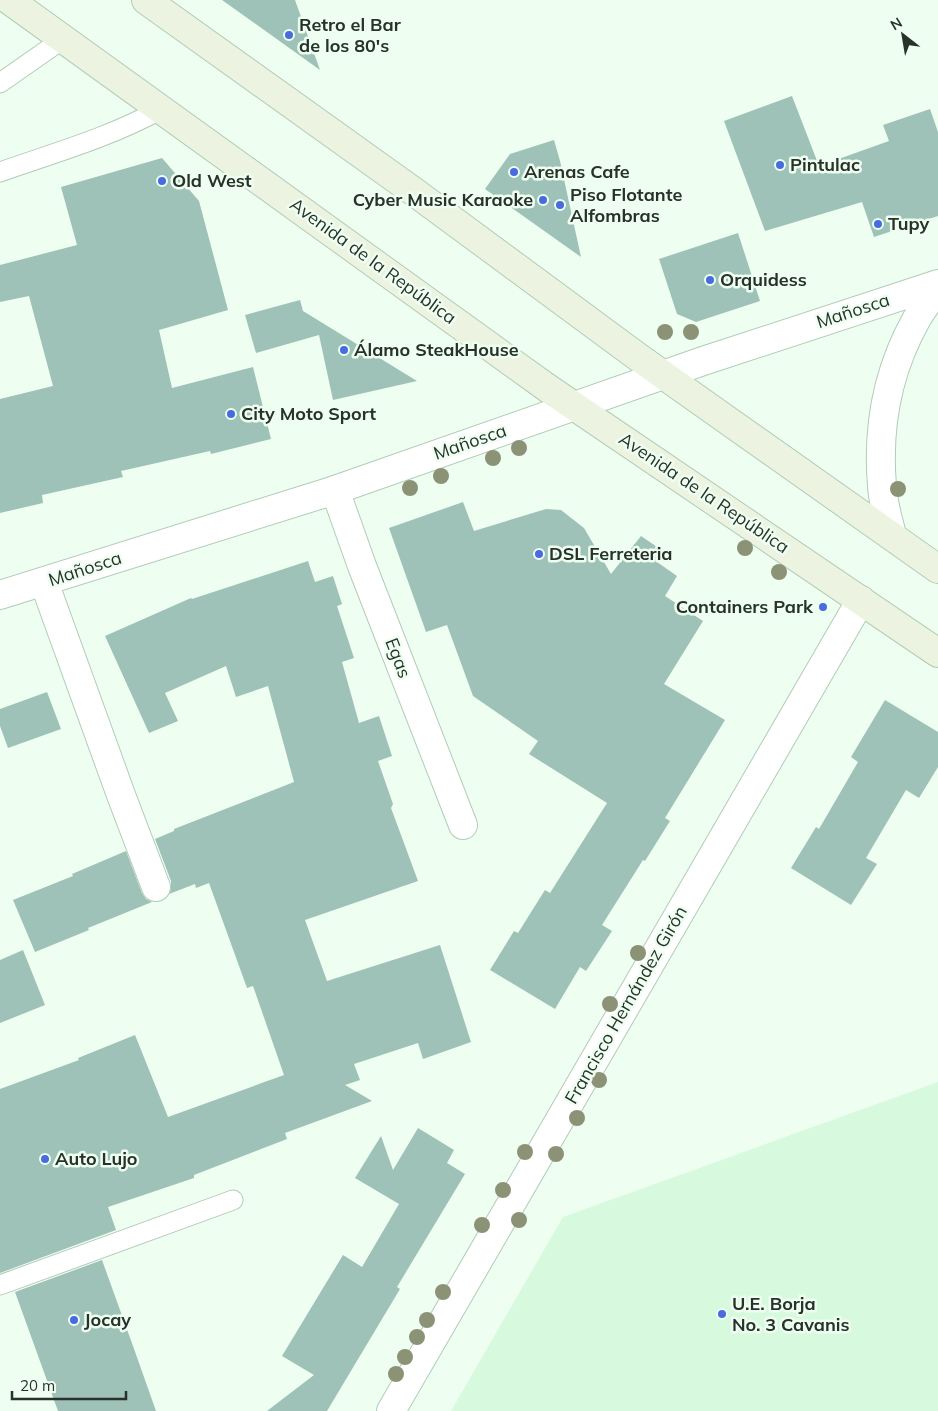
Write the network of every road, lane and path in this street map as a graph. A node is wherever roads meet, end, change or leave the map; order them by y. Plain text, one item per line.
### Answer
1 (9, 0) edge
2 (146, 0) edge
3 (63, 39) junction
4 (0, 83) edge
5 (161, 109) junction
6 (0, 172) edge
7 (938, 284) edge
8 (938, 288) edge
9 (664, 374) junction
10 (575, 406) junction
11 (335, 490) junction
12 (892, 535) junction
13 (938, 569) edge
14 (44, 582) junction
15 (0, 595) edge
16 (861, 600) junction
17 (938, 653) edge
18 (463, 825) dead end
19 (156, 887) dead end
20 (233, 1200) dead end
21 (0, 1285) edge
22 (391, 1411) edge

1 - 3 main road, Avenida de la República
2 - 9 main road
3 - 4 lane
3 - 5 main road, Avenida de la República
5 - 6 lane
5 - 10 main road, Avenida de la República
7 - 9 street, Mañosca
8 - 12 street
9 - 10 street, Mañosca
9 - 12 main road
10 - 11 street, Mañosca
10 - 16 main road, Avenida de la República
11 - 14 street, Mañosca
11 - 18 street, Egas
12 - 13 main road
14 - 15 street, Mañosca
14 - 19 street
16 - 17 main road, Avenida de la República
16 - 22 street, Francisco Hernández Girón
20 - 21 lane

